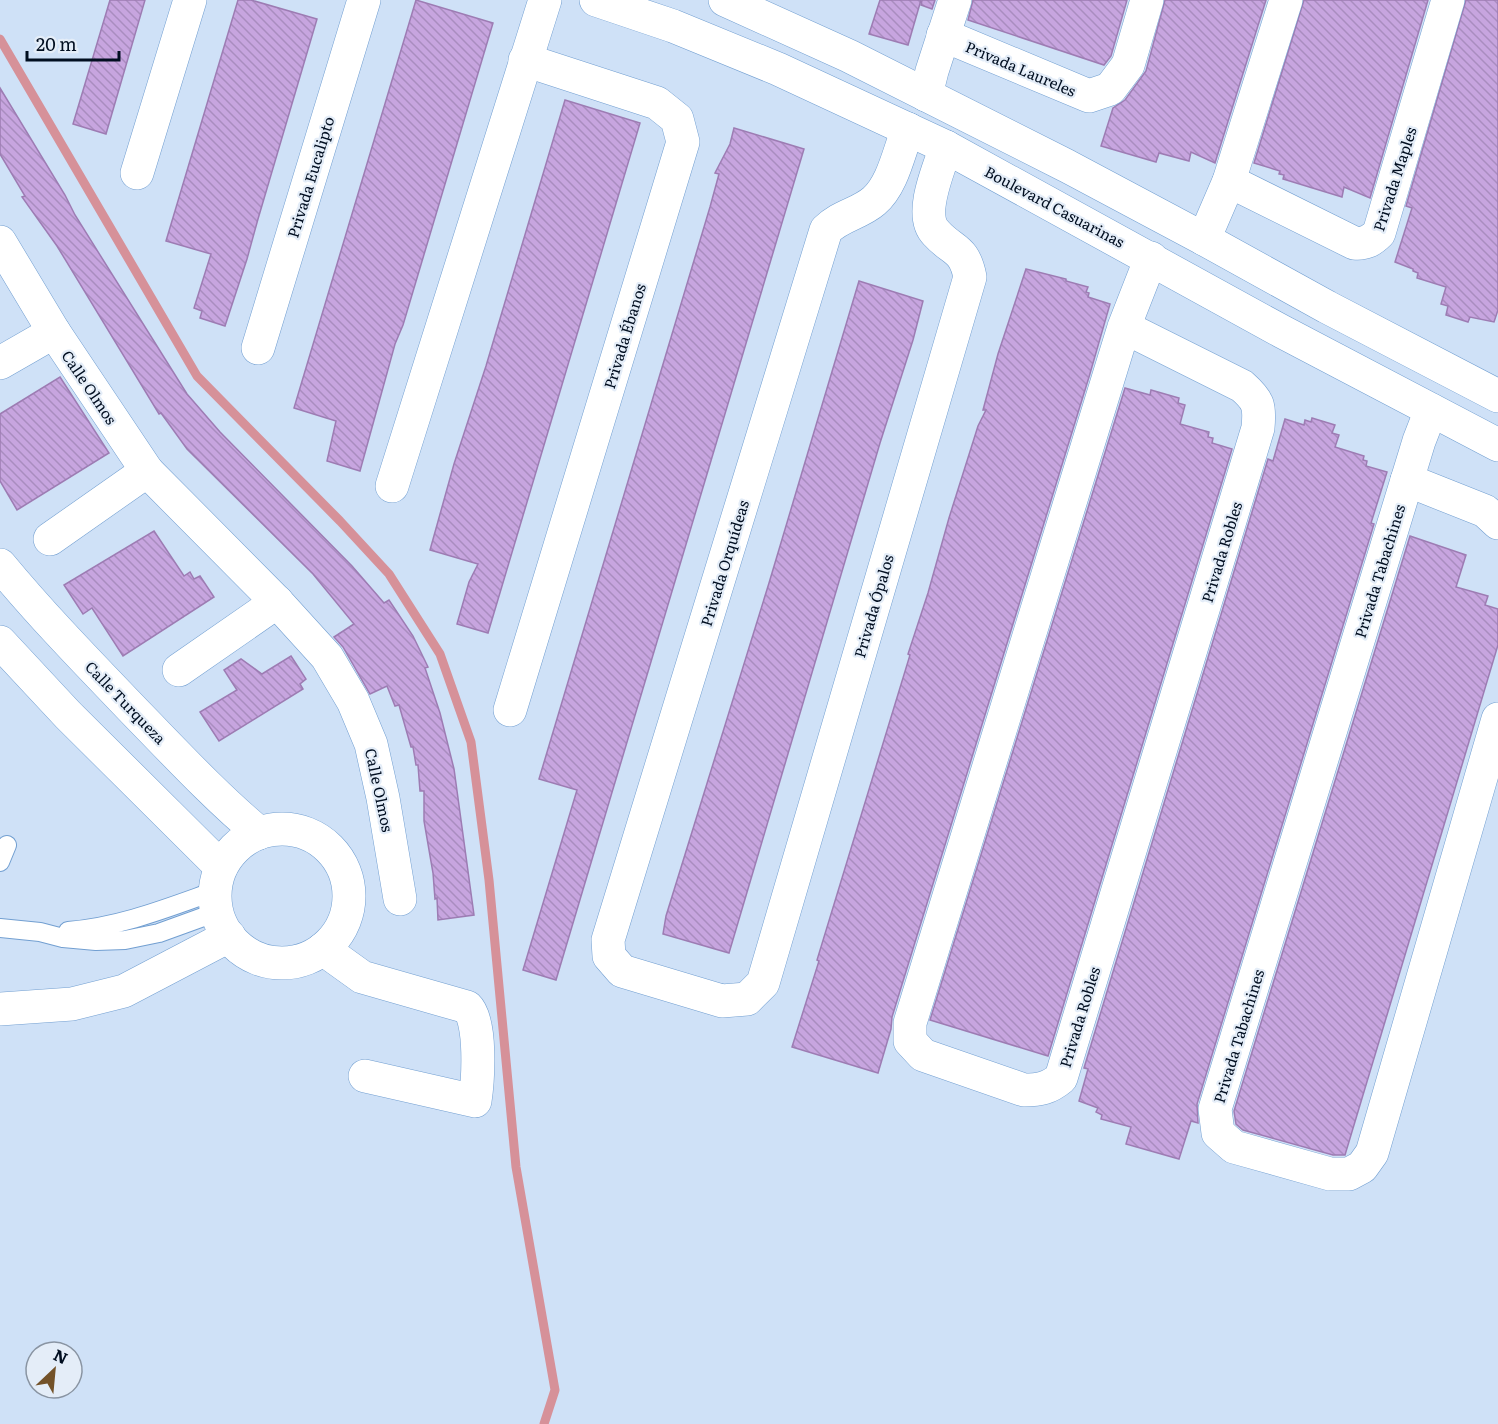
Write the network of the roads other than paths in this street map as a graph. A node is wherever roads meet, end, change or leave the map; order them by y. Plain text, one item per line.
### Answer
1 (190, 0) edge
2 (545, 0) edge
3 (596, 0) edge
4 (725, 0) edge
5 (956, 0) edge
6 (1147, 0) edge
7 (1286, 0) edge
8 (1448, 0) edge
9 (355, 2) edge
10 (943, 35) junction
11 (525, 60) junction
12 (926, 95) junction
13 (908, 129) junction
14 (946, 147) junction
15 (137, 173) dead end
16 (1229, 182) junction
17 (1204, 239) junction
18 (0, 242) edge
19 (1151, 258) junction
20 (1124, 327) junction
21 (54, 332) junction
22 (258, 348) dead end
23 (0, 363) edge
24 (1496, 389) edge
25 (1431, 410) junction
26 (1498, 445) edge
27 (147, 471) junction
28 (1407, 480) junction
29 (392, 486) dead end
30 (1498, 524) edge
31 (50, 539) dead end
32 (0, 565) edge
33 (277, 602) junction
34 (0, 642) edge
35 (179, 670) dead end
36 (510, 710) dead end
37 (1498, 718) edge
38 (259, 833) junction
39 (8, 845) dead end
40 (0, 862) edge
41 (400, 899) dead end
42 (220, 902) junction
43 (0, 928) edge
44 (323, 949) junction
45 (674, 986) joint
46 (0, 1009) edge
47 (365, 1076) dead end

1 - 15 street
2 - 11 street
3 - 13 street, Boulevard Casuarinas
4 - 12 street
5 - 10 street
6 - 10 street, Privada Laureles
7 - 16 street
8 - 16 street, Privada Maples
9 - 22 street, Privada Eucalipto
10 - 12 street
11 - 29 street
11 - 36 street, Privada Ébanos
12 - 17 street
13 - 14 street, Boulevard Casuarinas
13 - 45 street, Privada Orquídeas
14 - 19 street, Boulevard Casuarinas
14 - 45 street, Privada Ópalos
16 - 17 street
17 - 24 street
18 - 21 street, Calle Olmos
19 - 20 street, Privada Robles
19 - 25 street, Boulevard Casuarinas
20 - 20 street, Privada Robles
21 - 23 street
21 - 27 street, Calle Olmos
25 - 26 street, Boulevard Casuarinas
25 - 28 street, Privada Tabachines
27 - 31 street
27 - 33 street, Calle Olmos
28 - 30 street
28 - 37 street, Privada Tabachines
32 - 38 street, Calle Turqueza
33 - 35 street
33 - 41 street, Calle Olmos
34 - 42 street
38 - 42 street
38 - 44 street
39 - 40 lane
42 - 43 lane
42 - 44 street
42 - 46 street
44 - 47 street

